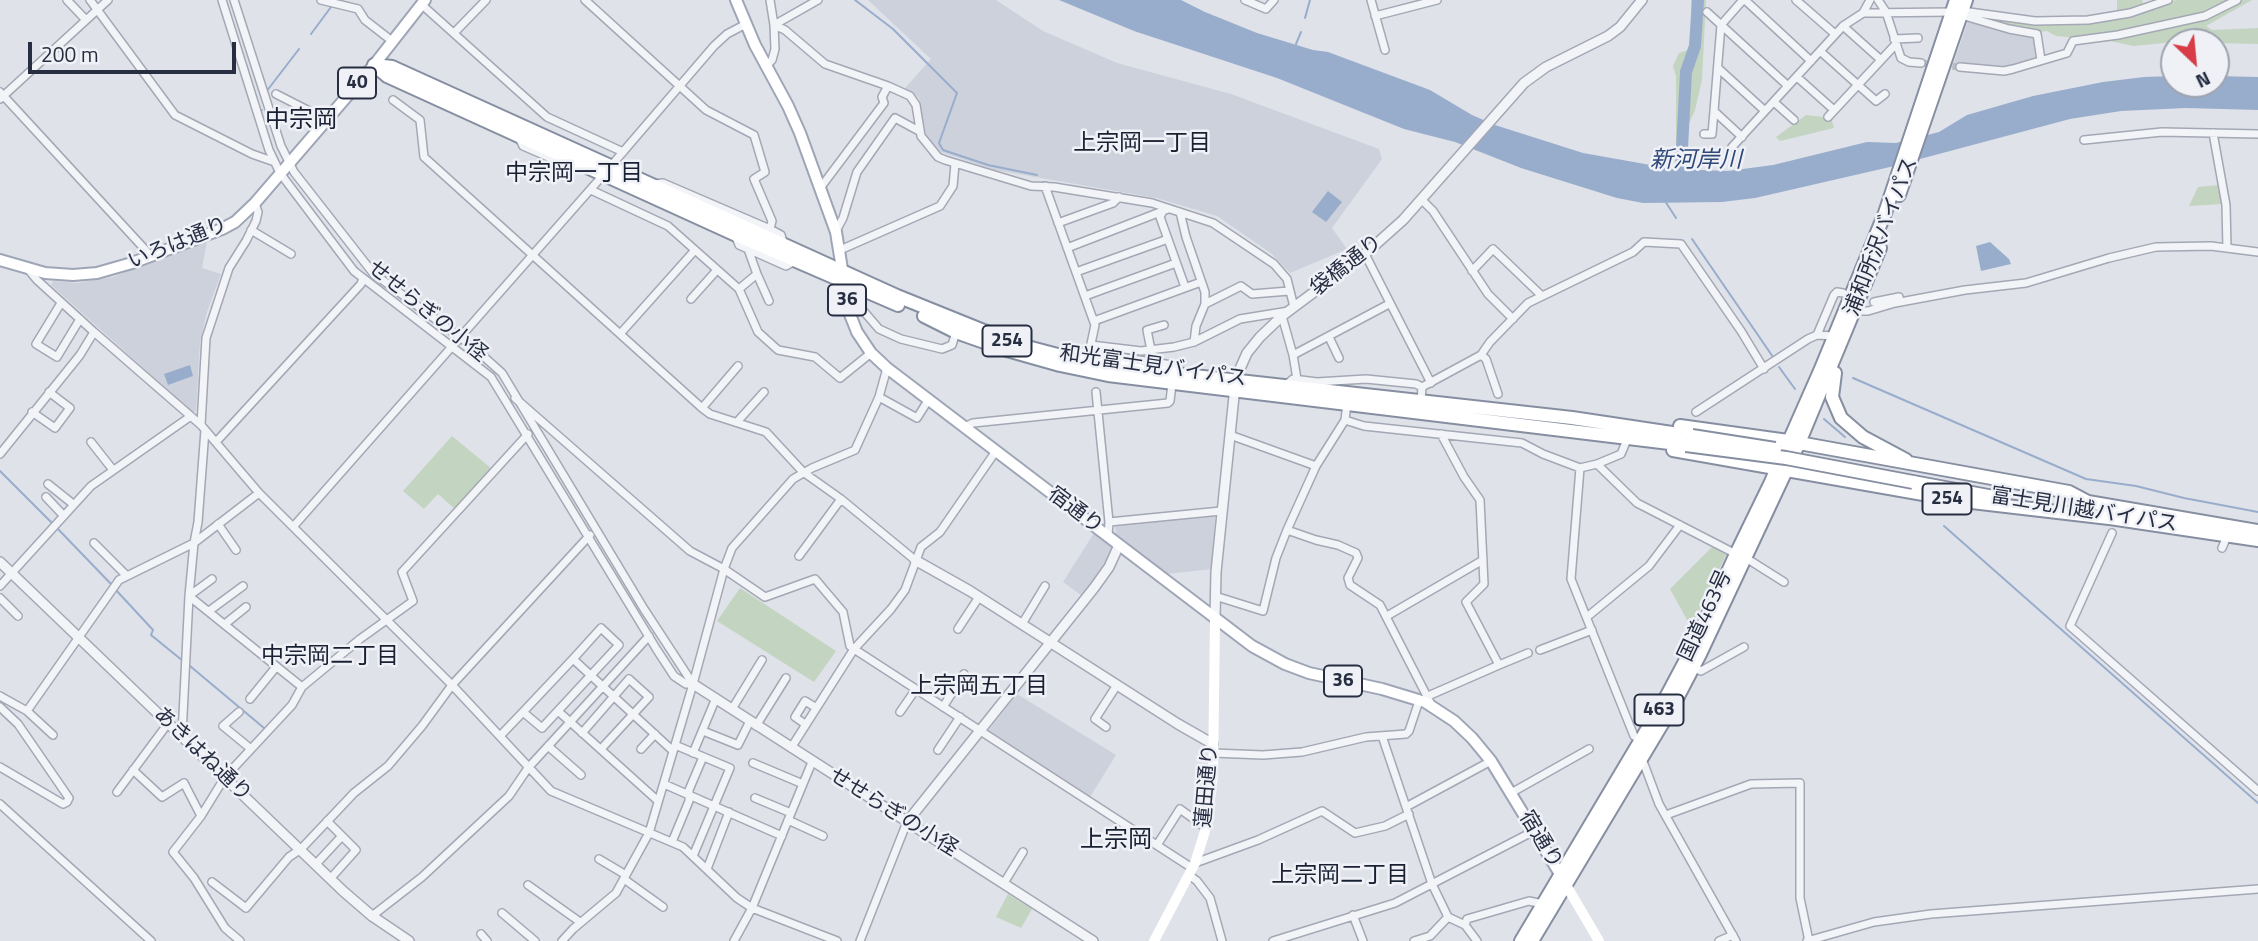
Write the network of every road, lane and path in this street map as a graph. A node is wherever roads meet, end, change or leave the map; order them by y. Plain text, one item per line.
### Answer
1 (67, 0) edge
2 (90, 0) edge
3 (108, 0) edge
4 (222, 0) edge
5 (233, 0) edge
6 (321, 0) edge
7 (486, 0) edge
8 (585, 0) edge
9 (736, 0) edge
10 (770, 0) edge
11 (818, 0) edge
12 (1245, 0) edge
13 (1273, 0) edge
14 (1371, 0) edge
15 (1437, 0) edge
16 (1642, 0) edge
17 (1744, 0) edge
18 (1797, 0) edge
19 (1870, 0) edge
20 (1878, 0) edge
21 (2168, 0) edge
22 (2237, 0) edge
23 (423, 2) edge
24 (1422, 2) edge
25 (96, 9) junction
26 (1960, 9) edge
27 (1707, 12) dead end
28 (1886, 12) junction
29 (1863, 13) junction
30 (1375, 16) junction
31 (85, 19) junction
32 (746, 24) junction
33 (774, 25) junction
34 (1721, 25) junction
35 (1843, 26) junction
36 (454, 33) junction
37 (1835, 34) junction
38 (1918, 38) dead end
39 (392, 41) junction
40 (1895, 41) junction
41 (1385, 50) dead end
42 (1820, 51) junction
43 (1881, 60) junction
44 (2041, 60) junction
45 (1811, 61) junction
46 (1921, 63) tunnel mouth
47 (374, 65) junction
48 (766, 66) junction
49 (1960, 67) tunnel mouth
50 (1718, 68) junction
51 (1797, 77) junction
52 (680, 85) junction
53 (888, 86) junction
54 (1788, 86) junction
55 (1857, 86) junction
56 (1885, 93) dead end
57 (276, 94) dead end
58 (1, 95) edge
59 (393, 100) dead end
60 (1774, 102) junction
61 (1834, 110) junction
62 (1714, 111) junction
63 (1765, 111) junction
64 (1828, 117) dead end
65 (326, 119) junction
66 (1794, 120) dead end
67 (919, 131) junction
68 (2213, 133) junction
69 (1704, 134) dead end
70 (2258, 134) edge
71 (1742, 137) junction
72 (2084, 140) dead end
73 (1732, 147) dead end
74 (623, 152) junction
75 (272, 161) junction
76 (956, 164) junction
77 (284, 167) junction
78 (607, 171) junction
79 (1900, 180) junction
80 (651, 186) junction
81 (1040, 186) junction
82 (821, 187) junction
83 (591, 190) junction
84 (1119, 197) junction
85 (1421, 199) junction
86 (255, 204) junction
87 (1165, 211) junction
88 (1180, 212) junction
89 (1058, 223) junction
90 (770, 229) junction
91 (251, 230) junction
92 (836, 232) junction
93 (734, 234) junction
94 (1168, 239) junction
95 (785, 245) junction
96 (1067, 248) junction
97 (2227, 248) junction
98 (747, 249) junction
99 (695, 250) junction
100 (840, 250) junction
101 (2258, 251) edge
102 (291, 254) dead end
103 (1365, 254) junction
104 (151, 256) junction
105 (532, 256) junction
106 (2, 260) edge
107 (795, 261) junction
108 (1176, 263) junction
109 (28, 269) junction
110 (717, 270) junction
111 (1472, 271) junction
112 (1076, 272) junction
113 (757, 274) junction
114 (844, 277) junction
115 (363, 278) junction
116 (1201, 282) junction
117 (1185, 287) junction
118 (739, 289) junction
119 (1289, 291) junction
120 (1843, 293) dead end
121 (1934, 295) junction
122 (1084, 296) junction
123 (1542, 296) junction
124 (691, 299) dead end
125 (769, 300) dead end
126 (1874, 302) dead end
127 (61, 303) junction
128 (1205, 303) junction
129 (1389, 304) junction
130 (860, 307) dead end
131 (1288, 311) junction
132 (1855, 311) junction
133 (1513, 318) junction
134 (80, 319) junction
135 (1094, 321) junction
136 (1164, 326) dead end
137 (94, 332) junction
138 (956, 332) junction
139 (620, 334) junction
140 (1817, 335) junction
141 (1329, 337) junction
142 (1838, 340) junction
143 (458, 342) junction
144 (1194, 342) junction
145 (1090, 349) junction
146 (1151, 351) junction
147 (872, 353) junction
148 (1293, 355) junction
149 (1481, 355) junction
150 (1069, 358) junction
151 (1339, 358) dead end
152 (738, 366) dead end
153 (887, 368) junction
154 (1764, 369) junction
155 (1176, 380) junction
156 (1291, 382) junction
157 (1431, 383) junction
158 (1236, 386) junction
159 (1422, 387) junction
160 (49, 392) junction
161 (751, 392) dead end
162 (1096, 392) dead end
163 (1498, 394) dead end
164 (879, 397) junction
165 (516, 398) junction
166 (929, 399) junction
167 (1421, 401) junction
168 (1347, 403) junction
169 (1440, 404) junction
170 (702, 408) junction
171 (1100, 410) junction
172 (32, 412) junction
173 (1696, 412) dead end
174 (191, 416) junction
175 (1345, 420) junction
176 (1491, 420) junction
177 (737, 422) junction
178 (203, 427) junction
179 (964, 427) junction
180 (529, 432) junction
181 (1441, 434) junction
182 (1230, 435) junction
183 (1689, 440) junction
184 (91, 442) dead end
185 (216, 442) junction
186 (1626, 442) junction
187 (996, 451) junction
188 (0, 454) edge
189 (1788, 455) junction
190 (1597, 464) junction
191 (1316, 466) junction
192 (1580, 468) junction
193 (113, 470) junction
194 (803, 472) junction
195 (1912, 473) junction
196 (48, 484) dead end
197 (259, 493) junction
198 (46, 498) dead end
199 (841, 499) junction
200 (72, 504) junction
201 (1221, 511) junction
202 (63, 515) junction
203 (2109, 518) junction
204 (1113, 521) junction
205 (218, 524) junction
206 (1680, 525) junction
207 (293, 527) junction
208 (1287, 530) junction
209 (2229, 531) junction
210 (2258, 531) edge
211 (2112, 533) dead end
212 (592, 534) junction
213 (1113, 540) junction
214 (2258, 540) edge
215 (94, 543) dead end
216 (194, 543) junction
217 (2222, 548) dead end
218 (236, 550) dead end
219 (799, 556) dead end
220 (1741, 556) junction
221 (915, 560) junction
222 (1483, 560) junction
223 (0, 562) edge
224 (724, 569) junction
225 (12, 573) junction
226 (127, 576) junction
227 (212, 579) dead end
228 (1784, 582) dead end
229 (0, 586) edge
230 (243, 586) dead end
231 (1045, 586) dead end
232 (189, 596) junction
233 (1215, 596) junction
234 (979, 597) junction
235 (0, 598) edge
236 (246, 607) dead end
237 (644, 609) junction
238 (209, 611) junction
239 (635, 615) junction
240 (18, 616) dead end
241 (1387, 616) junction
242 (1587, 617) junction
243 (1215, 619) junction
244 (386, 621) junction
245 (225, 624) junction
246 (1022, 624) junction
247 (958, 629) dead end
248 (1592, 630) junction
249 (649, 636) junction
250 (81, 637) junction
251 (1047, 640) junction
252 (1744, 648) dead end
253 (854, 649) junction
254 (1540, 650) dead end
255 (1528, 653) dead end
256 (573, 659) junction
257 (762, 660) dead end
258 (1499, 665) junction
259 (276, 667) junction
260 (1693, 667) junction
261 (964, 674) dead end
262 (591, 676) junction
263 (786, 678) dead end
264 (693, 684) junction
265 (452, 685) junction
266 (1117, 685) junction
267 (602, 686) junction
268 (302, 687) junction
269 (916, 689) junction
270 (0, 696) edge
271 (614, 696) junction
272 (716, 698) junction
273 (250, 699) dead end
274 (1427, 702) junction
275 (0, 707) edge
276 (815, 707) junction
277 (943, 707) junction
278 (732, 709) junction
279 (27, 711) junction
280 (558, 711) junction
281 (239, 712) dead end
282 (523, 712) junction
283 (900, 712) dead end
284 (633, 714) junction
285 (960, 717) junction
286 (169, 722) junction
287 (570, 722) junction
288 (753, 723) junction
289 (805, 724) junction
290 (1107, 727) dead end
291 (977, 729) junction
292 (703, 731) junction
293 (582, 733) junction
294 (655, 734) junction
295 (53, 735) dead end
296 (182, 735) junction
297 (500, 736) junction
298 (1382, 736) junction
299 (1641, 741) junction
300 (548, 746) junction
301 (674, 748) junction
302 (791, 748) junction
303 (1213, 748) junction
304 (601, 749) junction
305 (641, 749) dead end
306 (1589, 749) dead end
307 (251, 750) junction
308 (938, 750) dead end
309 (694, 753) junction
310 (703, 757) junction
311 (1491, 761) junction
312 (1640, 761) junction
313 (753, 763) dead end
314 (811, 765) junction
315 (0, 767) edge
316 (528, 768) junction
317 (133, 770) junction
318 (581, 775) dead end
319 (225, 777) junction
320 (664, 784) junction
321 (803, 784) junction
322 (2258, 791) edge
323 (117, 792) dead end
324 (1511, 793) junction
325 (689, 795) junction
326 (755, 798) dead end
327 (658, 801) junction
328 (0, 804) edge
329 (715, 806) junction
330 (1408, 811) junction
331 (729, 812) junction
332 (1666, 815) junction
333 (201, 816) junction
334 (790, 816) junction
335 (327, 821) junction
336 (907, 822) junction
337 (1206, 828) junction
338 (1534, 831) junction
339 (649, 833) junction
340 (823, 835) dead end
341 (342, 836) junction
342 (782, 836) junction
343 (672, 842) junction
344 (1157, 845) junction
345 (300, 849) junction
346 (1023, 852) dead end
347 (694, 856) junction
348 (599, 859) dead end
349 (316, 864) junction
350 (707, 869) junction
351 (1192, 869) junction
352 (625, 877) junction
353 (331, 879) junction
354 (1563, 880) junction
355 (212, 882) dead end
356 (1003, 883) junction
357 (1432, 884) junction
358 (528, 885) dead end
359 (2258, 889) edge
360 (1543, 904) junction
361 (663, 907) dead end
362 (751, 908) junction
363 (502, 913) dead end
364 (1353, 915) junction
365 (372, 916) junction
366 (1448, 917) junction
367 (580, 922) junction
368 (1465, 925) junction
369 (1307, 930) junction
370 (481, 934) dead end
371 (1734, 938) edge
372 (151, 941) edge
373 (240, 941) edge
374 (409, 941) edge
375 (487, 941) edge
376 (535, 941) edge
377 (562, 941) edge
378 (734, 941) edge
379 (837, 941) edge
380 (860, 941) edge
381 (1093, 941) edge
382 (1154, 941) edge
383 (1222, 941) edge
384 (1273, 941) edge
385 (1311, 941) edge
386 (1363, 941) edge
387 (1414, 941) edge
388 (1477, 941) edge
389 (1521, 941) edge
390 (1532, 941) edge
391 (1599, 941) edge
392 (1719, 941) edge
393 (1808, 941) edge

1 - 31 street
2 - 25 street
3 - 25 street
4 - 75 street, せせらぎの小径
5 - 77 street, せせらぎの小径
6 - 39 street
7 - 36 street
8 - 52 street
9 - 32 main road, 宿通り / 36
10 - 33 street
11 - 33 street
12 - 13 street
14 - 30 street
15 - 24 street
16 - 85 street, 袋橋通り
17 - 34 street
17 - 45 street
18 - 37 street
19 - 29 street
20 - 28 street
21 - 26 street
22 - 44 street
23 - 36 street
23 - 39 main road, いろは通り / 40
24 - 30 street
25 - 31 street
25 - 75 street
26 - 28 street
26 - 44 street
26 - 79 highway, 浦和所沢バイパス / 254
27 - 34 street
28 - 29 street
28 - 40 street
29 - 35 street
30 - 41 street
31 - 58 street
32 - 48 main road, 宿通り / 36
32 - 52 street
33 - 48 street
33 - 53 street
34 - 50 street
34 - 54 street
35 - 37 street
35 - 43 street
36 - 74 street
37 - 42 street
38 - 40 street
39 - 47 main road, いろは通り / 40
40 - 43 street
40 - 46 street
42 - 45 street
42 - 55 street
43 - 55 street
44 - 49 street
45 - 51 street
47 - 65 main road, いろは通り / 40
47 - 78 highway, 和光富士見バイパス / 254
47 - 78 highway, 和光富士見バイパス / 254
48 - 82 main road, 宿通り / 36
50 - 62 street
50 - 63 street
51 - 54 street
51 - 61 street
52 - 74 street
52 - 90 street
53 - 67 street
53 - 82 street
54 - 60 street
55 - 56 street
55 - 61 street
57 - 65 street
58 - 104 street
59 - 105 street
60 - 63 street
60 - 66 street
61 - 64 street
62 - 69 street
62 - 71 street
63 - 71 street
65 - 77 main road, いろは通り / 40
67 - 76 street
67 - 92 street
68 - 70 street
68 - 72 street
68 - 97 street
71 - 73 street
74 - 78 street
75 - 77 street, せせらぎの小径
76 - 81 street
76 - 100 street
77 - 86 main road, いろは通り / 40
77 - 115 street, せせらぎの小径
77 - 143 street, せせらぎの小径
78 - 80 highway, 和光富士見バイパス / 254
78 - 83 street
78 - 93 highway, 和光富士見バイパス / 254
79 - 132 highway, 浦和所沢バイパス / 254
79 - 142 highway, 浦和所沢バイパス / 254
80 - 90 street
80 - 95 highway, 和光富士見バイパス / 254
81 - 84 street
81 - 89 street
82 - 92 main road, 宿通り / 36
83 - 99 street
83 - 105 street
84 - 87 street
84 - 89 street
85 - 103 street, 袋橋通り
85 - 111 street
86 - 91 street
86 - 104 main road, いろは通り / 40
87 - 88 street
87 - 94 street
87 - 96 street
88 - 116 street
88 - 119 street
89 - 96 street
90 - 95 street
91 - 102 street
91 - 178 street
92 - 100 main road, 宿通り / 36
93 - 98 street
93 - 107 highway, 和光富士見バイパス / 254
94 - 108 street
94 - 112 street
95 - 114 highway, 和光富士見バイパス / 254
96 - 112 street
97 - 101 street
97 - 121 street
98 - 107 street
98 - 113 street
99 - 110 street
99 - 139 street
100 - 114 main road, 宿通り / 36
103 - 129 street
103 - 131 street, 袋橋通り
104 - 109 main road, いろは通り / 40
105 - 139 street
105 - 143 street
106 - 109 main road, いろは通り / 40
107 - 114 highway, 和光富士見バイパス / 254
108 - 117 street
108 - 122 street
109 - 127 street
110 - 118 street
110 - 124 street
111 - 123 street
111 - 133 street
112 - 122 street
113 - 118 street
113 - 125 street
114 - 138 highway, 和光富士見バイパス / 254
114 - 147 main road, 宿通り / 36
114 - 150 highway, 和光富士見バイパス / 254
115 - 143 street, せせらぎの小径
115 - 185 street
116 - 117 street
116 - 128 street
117 - 135 street
118 - 147 street
119 - 128 street
119 - 131 street
120 - 140 street
121 - 126 street
121 - 132 street
122 - 135 street
123 - 133 street
123 - 154 street
127 - 134 street
127 - 134 street
128 - 144 street
129 - 141 street
129 - 157 street
130 - 138 street
131 - 144 street
131 - 148 street
131 - 158 street, 袋橋通り
132 - 142 highway, 浦和所沢バイパス / 254
133 - 149 street
134 - 137 street
135 - 145 street
136 - 146 street
137 - 160 street
137 - 174 street
138 - 155 highway, 和光富士見バイパス / 254
139 - 170 street
140 - 142 street
140 - 154 street
141 - 148 street
141 - 151 street
142 - 189 highway, 浦和所沢バイパス / 254
142 - 195 highway, 254
143 - 165 street, せせらぎの小径
143 - 180 street, せせらぎの小径
143 - 207 street
144 - 146 street
145 - 146 street
145 - 150 street
145 - 155 street
147 - 153 main road, 宿通り / 36
148 - 156 street
149 - 157 street
149 - 163 street
150 - 155 highway, 和光富士見バイパス / 254
152 - 170 street
153 - 164 street
153 - 166 main road, 宿通り / 36
154 - 173 street
155 - 158 highway, 和光富士見バイパス / 254
155 - 171 street
156 - 158 highway, 和光富士見バイパス / 254
156 - 159 street
156 - 167 highway, 和光富士見バイパス / 254
157 - 159 street
158 - 168 highway, 和光富士見バイパス / 254
158 - 182 street, 袋橋通り
159 - 167 street
160 - 172 street
160 - 172 street
161 - 177 street
162 - 171 street
164 - 166 street
164 - 194 street
165 - 180 street, せせらぎの小径
165 - 224 street
166 - 179 main road, 宿通り / 36
167 - 169 highway, 和光富士見バイパス / 254
168 - 175 street
168 - 176 highway, 和光富士見バイパス / 254
169 - 183 highway, 和光富士見バイパス / 254
169 - 189 highway
170 - 177 street
171 - 179 street
171 - 204 street
172 - 188 street
174 - 178 street
174 - 193 street
175 - 181 street
175 - 191 street
176 - 183 highway, 和光富士見バイパス / 254
176 - 186 highway
177 - 194 street
178 - 185 street
178 - 216 street
179 - 187 main road, 宿通り / 36
180 - 212 street, せせらぎの小径
180 - 244 street
181 - 192 street
181 - 222 street
182 - 191 street
182 - 201 street, 袋橋通り
183 - 189 highway, 和光富士見バイパス / 254, bridge
184 - 193 street
185 - 197 street
186 - 189 highway
186 - 190 street
187 - 213 main road, 宿通り / 36
187 - 221 street
189 - 195 highway, 富士見川越バイパス / 254, bridge
189 - 195 highway, 254
189 - 203 highway, 254
189 - 220 highway, 国道463号 / 463
190 - 192 street
190 - 206 street
191 - 208 street
192 - 242 street
193 - 200 street
194 - 199 street
194 - 224 street
195 - 203 highway, 富士見川越バイパス / 254
195 - 209 highway, 富士見川越バイパス / 254
196 - 200 street
197 - 205 street
197 - 207 street
198 - 202 street
199 - 219 street
199 - 221 street
200 - 202 street
201 - 204 street
201 - 233 street, 袋橋通り
202 - 225 street
203 - 209 highway, 富士見川越バイパス / 254
204 - 213 street
205 - 216 street
205 - 218 street
206 - 220 street
206 - 242 street
207 - 244 street
208 - 233 street
208 - 241 street
209 - 210 highway, 富士見川越バイパス / 254
209 - 214 highway, 富士見川越バイパス / 254
209 - 217 street
211 - 322 street
212 - 237 street, せせらぎの小径
212 - 239 street, せせらぎの小径
212 - 265 street
213 - 243 main road, 宿通り / 36
213 - 251 street
215 - 226 street
216 - 226 street
216 - 232 street
220 - 228 street
220 - 260 highway, 国道463号 / 463
220 - 299 highway, 国道463号 / 463
221 - 234 street
221 - 253 street
222 - 241 street
222 - 258 street
223 - 225 street, あきはね通り
224 - 253 street
224 - 264 street
225 - 229 street
225 - 250 street, あきはね通り
226 - 250 street
227 - 232 street
230 - 238 street
231 - 246 street
232 - 238 street
232 - 296 street
233 - 243 street, 袋橋通り
234 - 246 street
234 - 247 street
235 - 240 street
236 - 245 street
237 - 239 street
237 - 264 street, せせらぎの小径
238 - 245 street
239 - 249 street, せせらぎの小径
241 - 274 street
242 - 248 street
243 - 274 main road, 宿通り / 36
243 - 303 main road, 蓮田通り
244 - 265 street
244 - 268 street
245 - 259 street
246 - 251 street
248 - 254 street
248 - 299 street
249 - 264 street, せせらぎの小径
249 - 267 street
250 - 279 street
250 - 286 street, あきはね通り
251 - 266 street
251 - 291 street
252 - 260 street
253 - 269 street
253 - 276 street
255 - 258 street
256 - 262 street
256 - 262 street
256 - 282 street
257 - 278 street
258 - 274 street
259 - 268 street
259 - 273 street
260 - 312 highway, 国道463号 / 463
261 - 277 street
262 - 267 street
262 - 280 street
263 - 288 street
264 - 272 street, せせらぎの小径
264 - 301 street
265 - 297 street
265 - 335 street
266 - 290 street
266 - 303 street
267 - 271 street
267 - 287 street
268 - 307 street
269 - 277 street
269 - 283 street
270 - 279 street
271 - 284 street
271 - 284 street
271 - 293 street
272 - 278 street, せせらぎの小径
272 - 292 street
274 - 298 street
274 - 311 main road, 宿通り / 36
275 - 315 street
276 - 289 street
276 - 289 street
277 - 285 street
278 - 288 street, せせらぎの小径
279 - 295 street
280 - 282 street
280 - 287 street
281 - 307 street
282 - 297 street
284 - 294 street
284 - 304 street
285 - 291 street
285 - 308 street
286 - 296 street, あきはね通り
286 - 317 street
287 - 293 street
287 - 300 street
288 - 292 street
288 - 302 street, せせらぎの小径
289 - 302 street
291 - 336 street
291 - 344 street
292 - 309 street
293 - 304 street
294 - 301 street
294 - 305 street
296 - 319 street, あきはね通り
297 - 316 street
298 - 303 street
298 - 330 street
299 - 354 highway, 国道463号 / 463
300 - 316 street
300 - 318 street
301 - 309 street
301 - 320 street
302 - 314 street, せせらぎの小径
303 - 337 main road, 蓮田通り
304 - 327 street
306 - 324 street
307 - 319 street
309 - 310 street
310 - 325 street
310 - 329 street
311 - 324 main road, 宿通り / 36
311 - 330 street
312 - 332 street
312 - 354 highway, 国道463号 / 463
313 - 321 street
314 - 321 street
314 - 336 street, せせらぎの小径
316 - 339 street
316 - 365 street
317 - 323 street
317 - 333 street
319 - 333 street
319 - 345 street, あきはね通り
320 - 325 street
320 - 327 street
321 - 334 street
324 - 338 main road, 宿通り / 36
325 - 329 street
325 - 343 street
326 - 334 street
327 - 339 street
328 - 372 street
329 - 331 street
329 - 347 street
330 - 351 street
330 - 357 street
331 - 342 street
331 - 350 street
332 - 371 street
332 - 393 street
333 - 373 street
334 - 340 street
334 - 342 street
335 - 341 street
335 - 345 street
336 - 356 street, せせらぎの小径
336 - 380 street
337 - 344 street
337 - 351 main road, 蓮田通り
338 - 354 main road, 宿通り / 36
338 - 357 street
339 - 343 street
339 - 352 street
341 - 349 street
341 - 353 street
342 - 362 street
343 - 347 street
344 - 351 street
345 - 349 street, あきはね通り
345 - 355 street
346 - 356 street
347 - 350 street
348 - 352 street
349 - 353 street, あきはね通り
350 - 362 street
351 - 382 main road, 蓮田通り
351 - 383 street
352 - 361 street
352 - 367 street
353 - 365 street, あきはね通り
354 - 360 highway, 国道463号 / 463
354 - 390 highway, 国道463号 / 463
354 - 391 main road, 宿通り
356 - 381 street, せせらぎの小径
357 - 364 street
357 - 366 street
358 - 367 street
359 - 393 street
360 - 368 street
360 - 389 highway, 国道463号 / 463
362 - 378 street
362 - 379 street
363 - 376 street
364 - 369 street
364 - 386 street
365 - 374 street, あきはね通り
366 - 368 street
366 - 387 street
367 - 377 street
368 - 388 street
369 - 384 street
369 - 385 street
370 - 375 street
371 - 392 street

